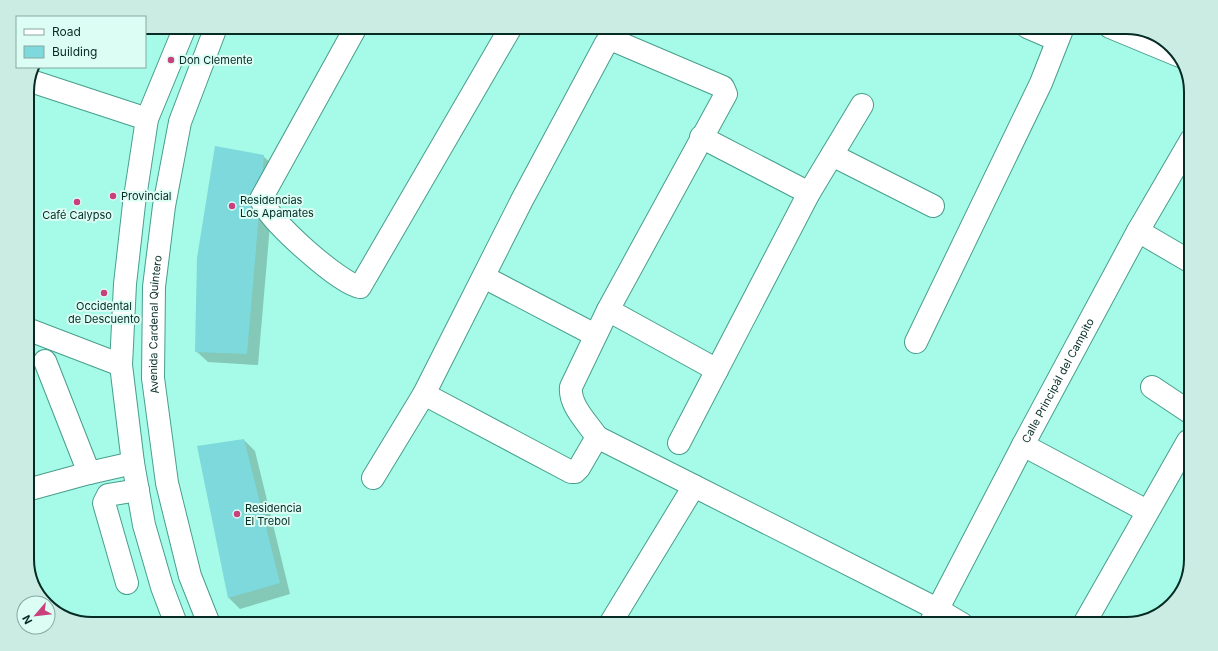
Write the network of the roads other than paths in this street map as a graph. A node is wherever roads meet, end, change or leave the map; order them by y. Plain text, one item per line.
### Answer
1 (182, 34) edge
2 (213, 34) edge
3 (352, 34) edge
4 (507, 34) edge
5 (1060, 34) edge
6 (1127, 34) edge
7 (1166, 50) edge
8 (35, 82) edge
9 (862, 105) dead end
10 (147, 119) junction
11 (701, 137) junction
12 (1184, 152) edge
13 (832, 155) junction
14 (809, 193) junction
15 (933, 206) dead end
16 (1138, 231) junction
17 (1184, 258) edge
18 (484, 276) junction
19 (608, 310) junction
20 (34, 332) edge
21 (595, 335) junction
22 (916, 342) dead end
23 (45, 361) dead end
24 (121, 365) junction
25 (717, 370) junction
26 (1152, 387) dead end
27 (424, 394) junction
28 (1184, 408) edge
29 (597, 437) junction
30 (678, 443) dead end
31 (1023, 445) junction
32 (1184, 448) edge
33 (133, 463) junction
34 (89, 473) junction
35 (373, 478) dead end
36 (694, 486) junction
37 (34, 488) edge
38 (138, 490) junction
39 (1148, 511) junction
40 (127, 583) dead end
41 (934, 616) edge
42 (173, 617) edge
43 (206, 617) edge
44 (614, 617) edge
45 (1088, 617) edge

1 - 10 street
2 - 43 street, Avenida Cardenal Quintero
3 - 4 street
5 - 22 street
6 - 7 street
8 - 10 street
9 - 13 street
10 - 24 street
11 - 14 street
11 - 18 street
11 - 19 street
12 - 16 street, Calle Principál del Campito
13 - 14 street
13 - 15 street
14 - 25 street
16 - 17 street
16 - 31 street, Calle Principál del Campito
18 - 21 street
18 - 27 street
19 - 21 street
19 - 25 street
20 - 24 street
21 - 29 street
23 - 34 street
24 - 33 street
25 - 30 street
26 - 28 street
27 - 29 street
27 - 35 street
29 - 36 street
31 - 39 street
31 - 41 street, Calle Principál del Campito
32 - 39 street
33 - 34 street
33 - 38 street
34 - 37 street
36 - 41 street
36 - 44 street
38 - 40 street
38 - 42 street
39 - 45 street

